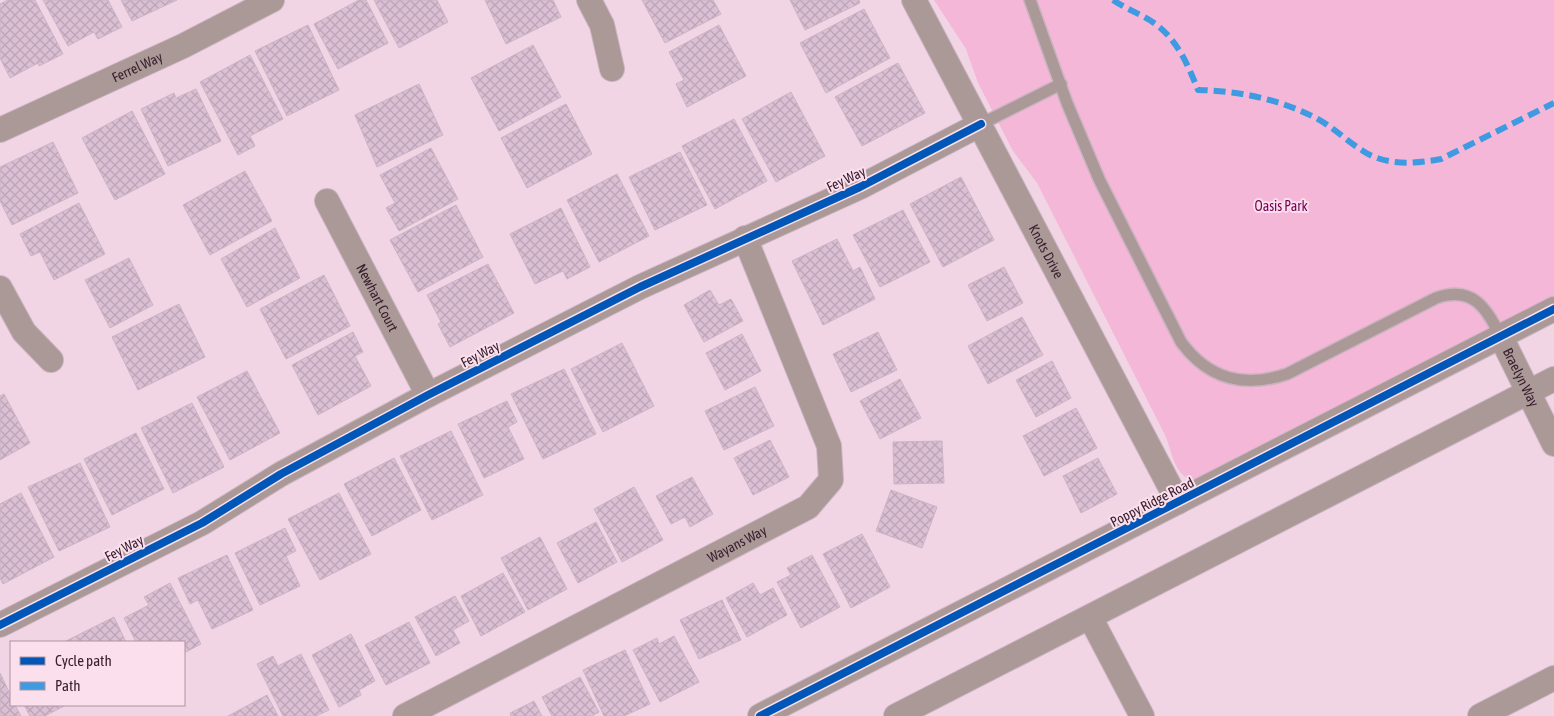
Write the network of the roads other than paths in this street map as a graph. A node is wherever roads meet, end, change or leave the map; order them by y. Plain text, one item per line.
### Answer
1 (272, 0) edge
2 (589, 0) edge
3 (914, 0) edge
4 (1030, 0) edge
5 (612, 69) dead end
6 (1060, 84) junction
7 (981, 124) junction
8 (0, 130) edge
9 (327, 201) dead end
10 (744, 238) junction
11 (0, 288) edge
12 (1554, 309) edge
13 (1501, 337) junction
14 (51, 360) dead end
15 (1554, 378) edge
16 (1528, 392) junction
17 (428, 395) junction
18 (1554, 444) edge
19 (1178, 502) junction
20 (1090, 617) junction
21 (0, 626) edge
22 (1554, 678) edge
23 (406, 716) edge
24 (760, 716) edge
25 (896, 716) edge
26 (1142, 716) edge
27 (1480, 716) edge

1 - 8 street, Ferrel Way
2 - 5 street
3 - 7 street, Knots Drive
4 - 6 lane
6 - 7 lane
6 - 13 lane
7 - 10 street, Fey Way
7 - 19 street, Knots Drive
9 - 17 street, Newhart Court
10 - 17 street, Fey Way
10 - 23 street, Wayans Way
11 - 14 street
12 - 13 street, Poppy Ridge Road
13 - 16 street, Braelyn Way
13 - 19 street, Poppy Ridge Road
15 - 16 street
16 - 18 street, Braelyn Way
16 - 20 street
17 - 21 street, Fey Way
19 - 24 street, Poppy Ridge Road
20 - 25 street
20 - 26 street
22 - 27 street

